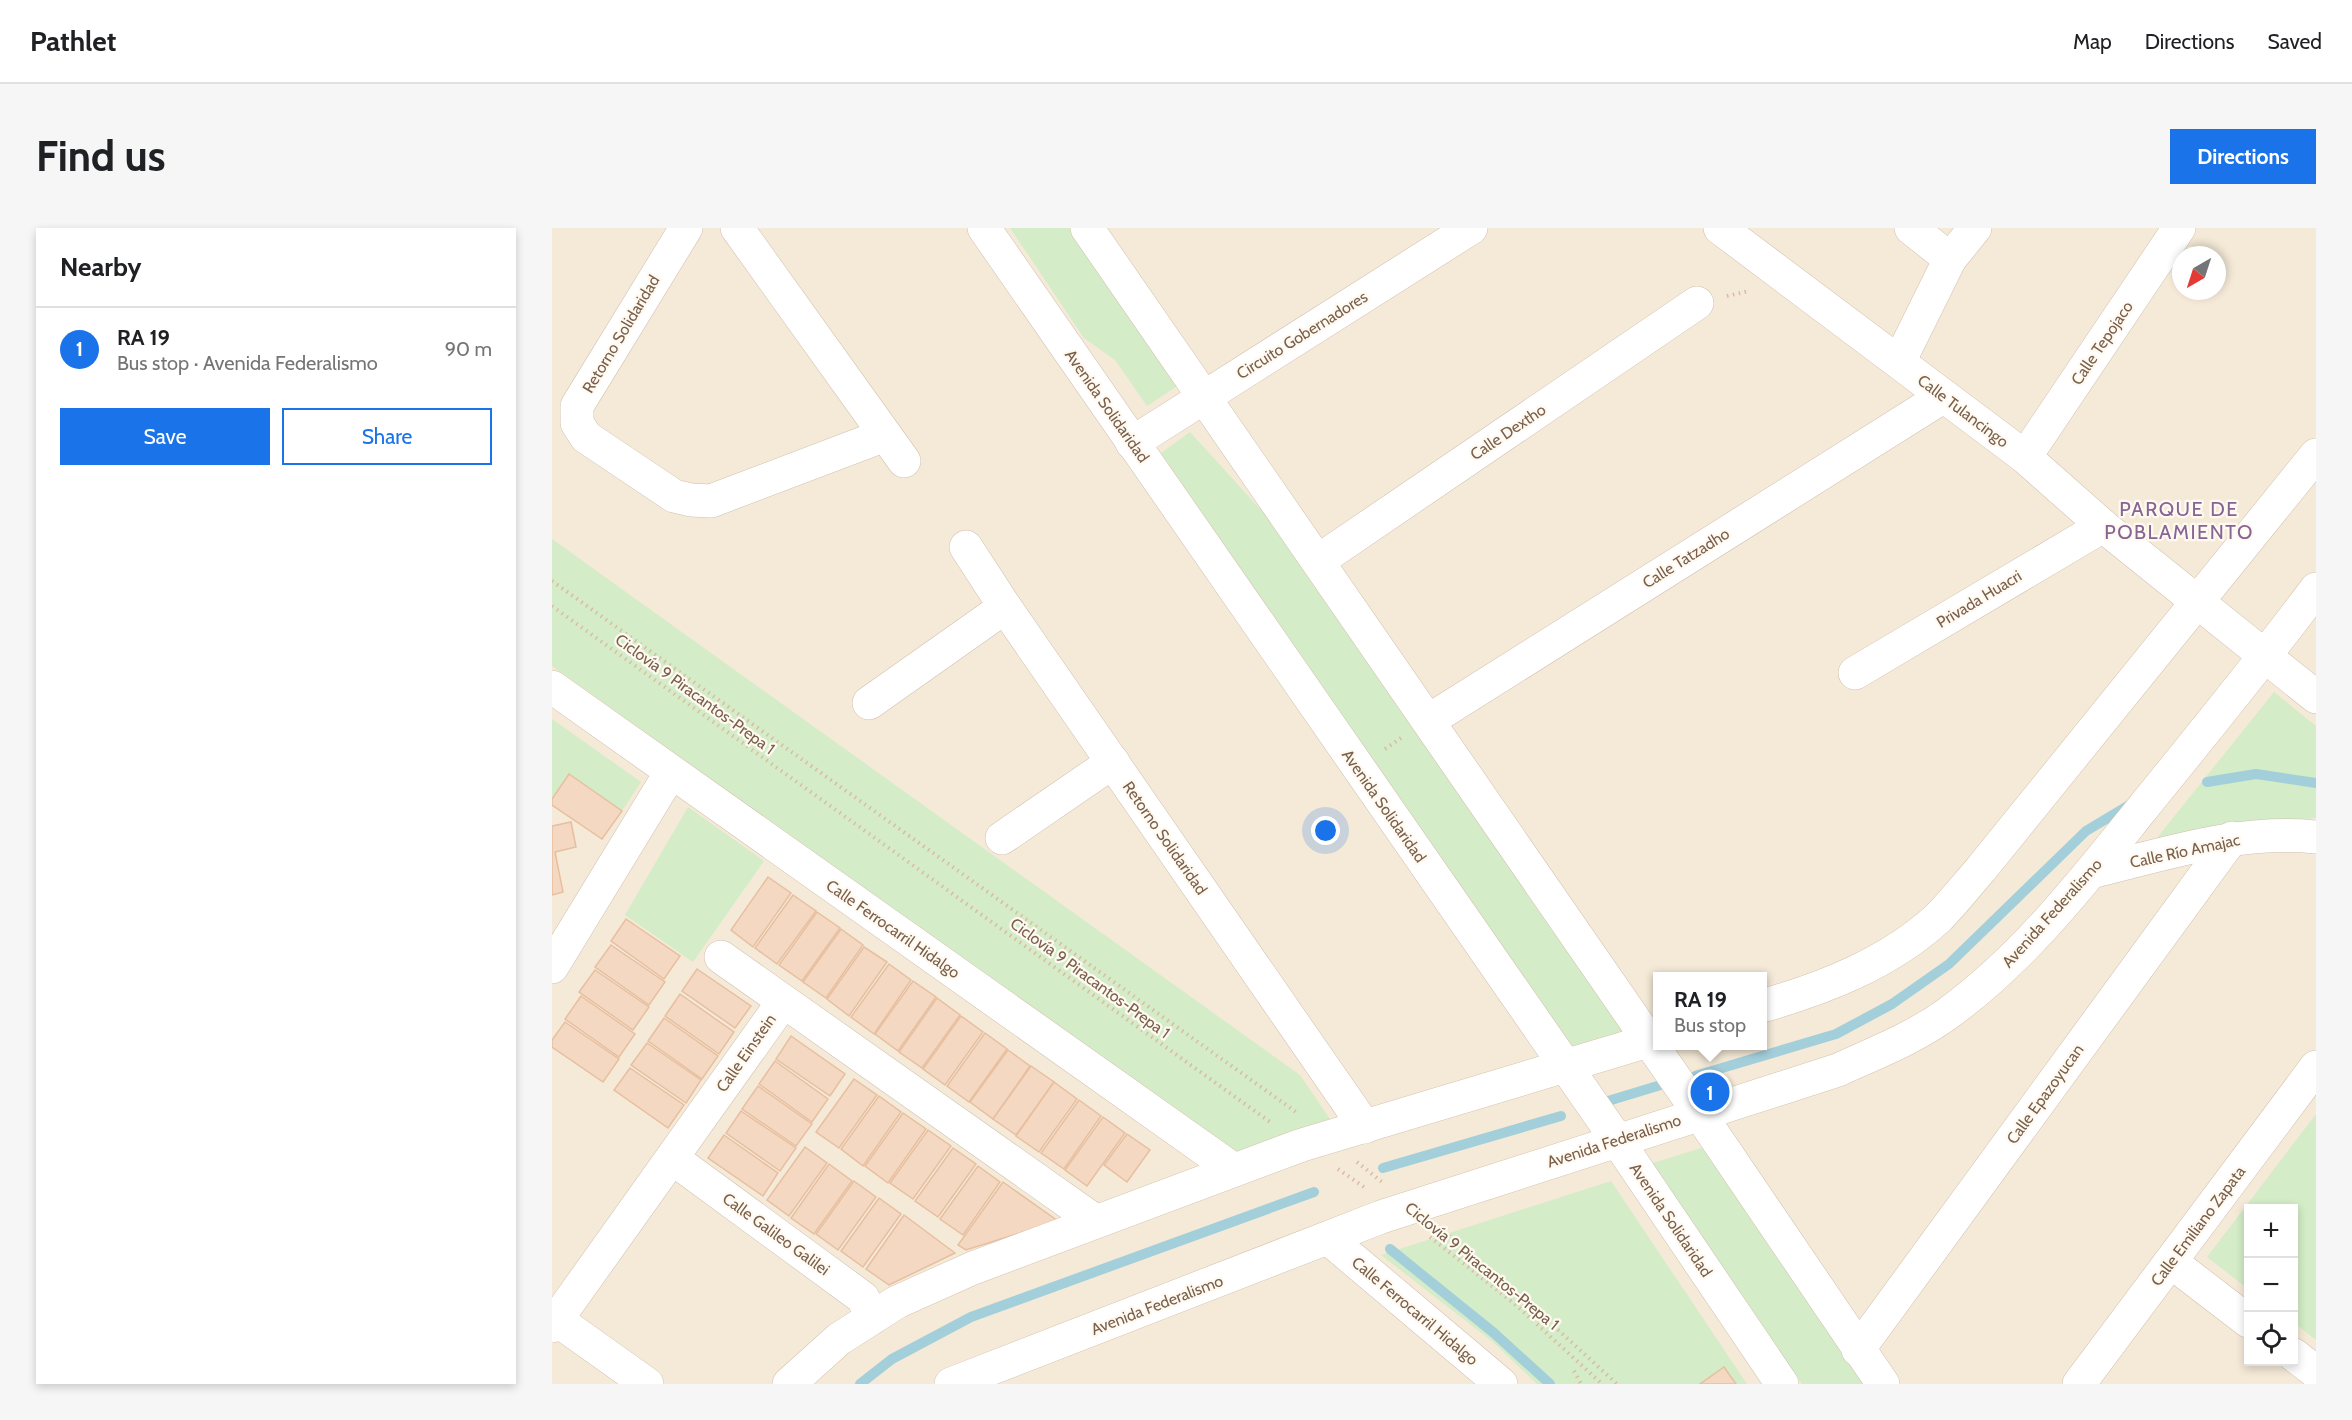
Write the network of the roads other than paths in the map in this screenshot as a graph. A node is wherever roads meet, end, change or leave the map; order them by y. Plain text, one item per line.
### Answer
1 (686, 228) edge
2 (737, 228) edge
3 (984, 228) edge
4 (1471, 228) edge
5 (1720, 228) edge
6 (1911, 228) edge
7 (1976, 228) edge
8 (2179, 228) edge
9 (1092, 230) edge
10 (1950, 260) junction
11 (1697, 303) road end
12 (1899, 362) junction
13 (1944, 396) junction
14 (1205, 397) junction
15 (1132, 443) junction
16 (2316, 455) edge
17 (2025, 457) junction
18 (2103, 526) junction
19 (966, 547) dead end
20 (1318, 561) junction
21 (2316, 589) edge
22 (2198, 603) junction
23 (1005, 607) junction
24 (2265, 657) junction
25 (1856, 673) dead end
26 (552, 687) edge
27 (2316, 697) edge
28 (869, 702) dead end
29 (1428, 721) junction
30 (1113, 762) junction
31 (671, 772) junction
32 (2316, 837) edge
33 (1002, 838) dead end
34 (2232, 838) junction
35 (2091, 872) junction
36 (586, 910) junction
37 (552, 917) edge
38 (721, 957) dead end
39 (552, 967) edge
40 (783, 1002) junction
41 (1767, 1004) edge
42 (1653, 1039) edge
43 (1660, 1050) edge
44 (1563, 1065) junction
45 (2316, 1067) edge
46 (1699, 1113) junction
47 (1365, 1127) junction
48 (1617, 1140) junction
49 (672, 1158) junction
50 (1234, 1170) junction
51 (1095, 1221) junction
52 (1329, 1239) junction
53 (2171, 1262) junction
54 (872, 1318) junction
55 (2244, 1318) edge
56 (554, 1323) edge
57 (1858, 1350) junction
58 (2298, 1358) edge
59 (2316, 1372) edge
60 (647, 1384) edge
61 (789, 1384) edge
62 (951, 1384) edge
63 (1502, 1384) edge
64 (1782, 1384) edge
65 (1883, 1384) edge
66 (2079, 1384) edge

1 - 2 street, Retorno Solidaridad
3 - 15 street, Avenida Solidaridad
4 - 14 street, Circuito Gobernadores
5 - 12 street, Calle Tulancingo
6 - 10 street
7 - 10 street
8 - 17 street, Calle Tepojaco
9 - 14 street
10 - 12 street
11 - 20 street, Calle Dextho
12 - 13 street, Calle Tulancingo
13 - 17 street, Calle Tulancingo
13 - 29 street, Calle Tatzadho
14 - 15 street, Circuito Gobernadores
14 - 20 street
15 - 44 street, Avenida Solidaridad
16 - 22 street
17 - 18 street, Calle Tulancingo
18 - 22 street, Calle Tulancingo
18 - 25 street, Privada Huacri
19 - 23 street, Retorno Solidaridad
20 - 29 street
21 - 24 street, Avenida Federalismo
22 - 24 street, Calle Tulancingo
22 - 41 street
23 - 28 street
23 - 30 street, Retorno Solidaridad
24 - 27 street, Calle Tulancingo
24 - 35 street, Avenida Federalismo
26 - 31 street, Calle Ferrocarril Hidalgo
29 - 42 street
30 - 33 street
30 - 47 street, Retorno Solidaridad
31 - 36 street
31 - 50 street, Calle Ferrocarril Hidalgo
32 - 34 street, Calle Río Amajac
34 - 35 street, Calle Río Amajac
34 - 57 street, Calle Epazoyucan
35 - 46 street, Avenida Federalismo
36 - 37 street
36 - 39 street
38 - 40 street
40 - 49 street, Calle Einstein
40 - 51 street, Calle Einstein
42 - 44 street
43 - 46 street
44 - 47 street
44 - 48 street, Avenida Solidaridad
45 - 53 street, Calle Emiliano Zapata
46 - 48 street, Avenida Federalismo
46 - 57 street
47 - 50 street
48 - 52 street, Avenida Federalismo
48 - 64 street, Avenida Solidaridad
49 - 54 street, Calle Galileo Galilei
49 - 56 street, Calle Einstein
50 - 51 street
51 - 54 street
52 - 62 street, Avenida Federalismo
52 - 63 street, Calle Ferrocarril Hidalgo
53 - 55 street
53 - 66 street, Calle Emiliano Zapata
54 - 61 street
56 - 60 street
57 - 65 street
58 - 59 street

